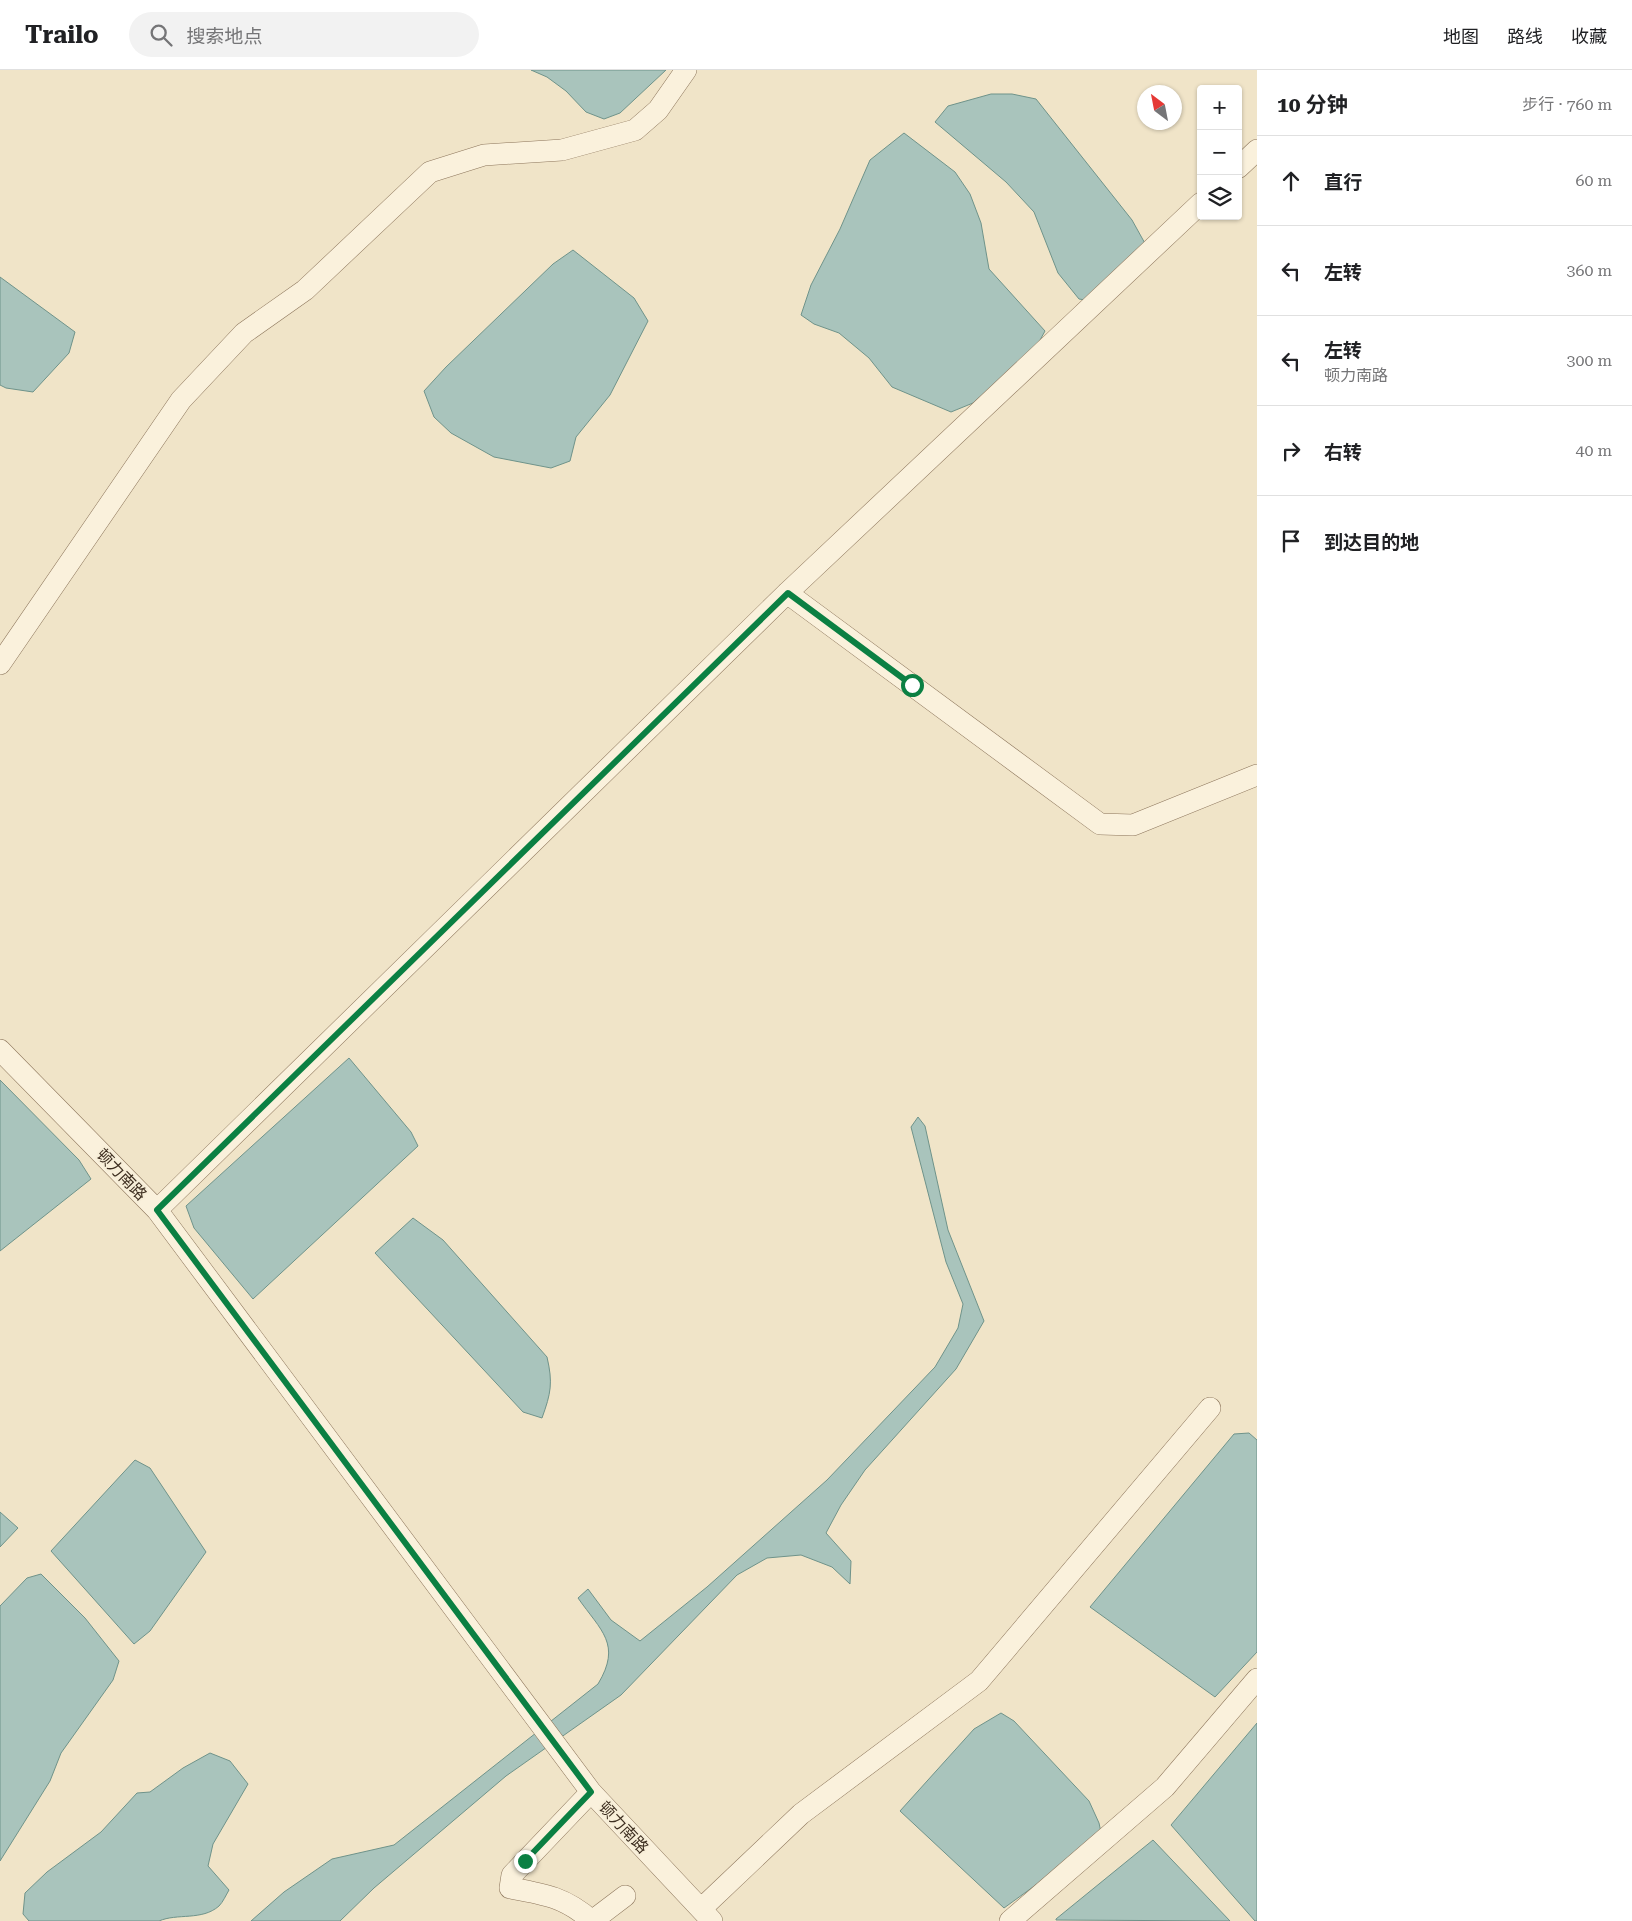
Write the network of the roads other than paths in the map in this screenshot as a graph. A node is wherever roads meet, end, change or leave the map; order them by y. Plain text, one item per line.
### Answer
1 (686, 70) edge
2 (1257, 150) edge
3 (1242, 164) edge
4 (1197, 207) edge
5 (788, 593) junction
6 (0, 664) edge
7 (1257, 775) edge
8 (0, 1050) edge
9 (157, 1210) junction
10 (1210, 1408) dead end
11 (1257, 1679) edge
12 (591, 1792) junction
13 (625, 1896) dead end
14 (707, 1915) edge
15 (592, 1921) edge
16 (1010, 1921) edge

1 - 6 street
2 - 3 street
4 - 5 street
5 - 7 street
5 - 9 street
8 - 9 street, 顿力南路
9 - 12 street, 顿力南路
10 - 14 street
11 - 16 street
12 - 14 street, 顿力南路
12 - 15 street
13 - 15 street

